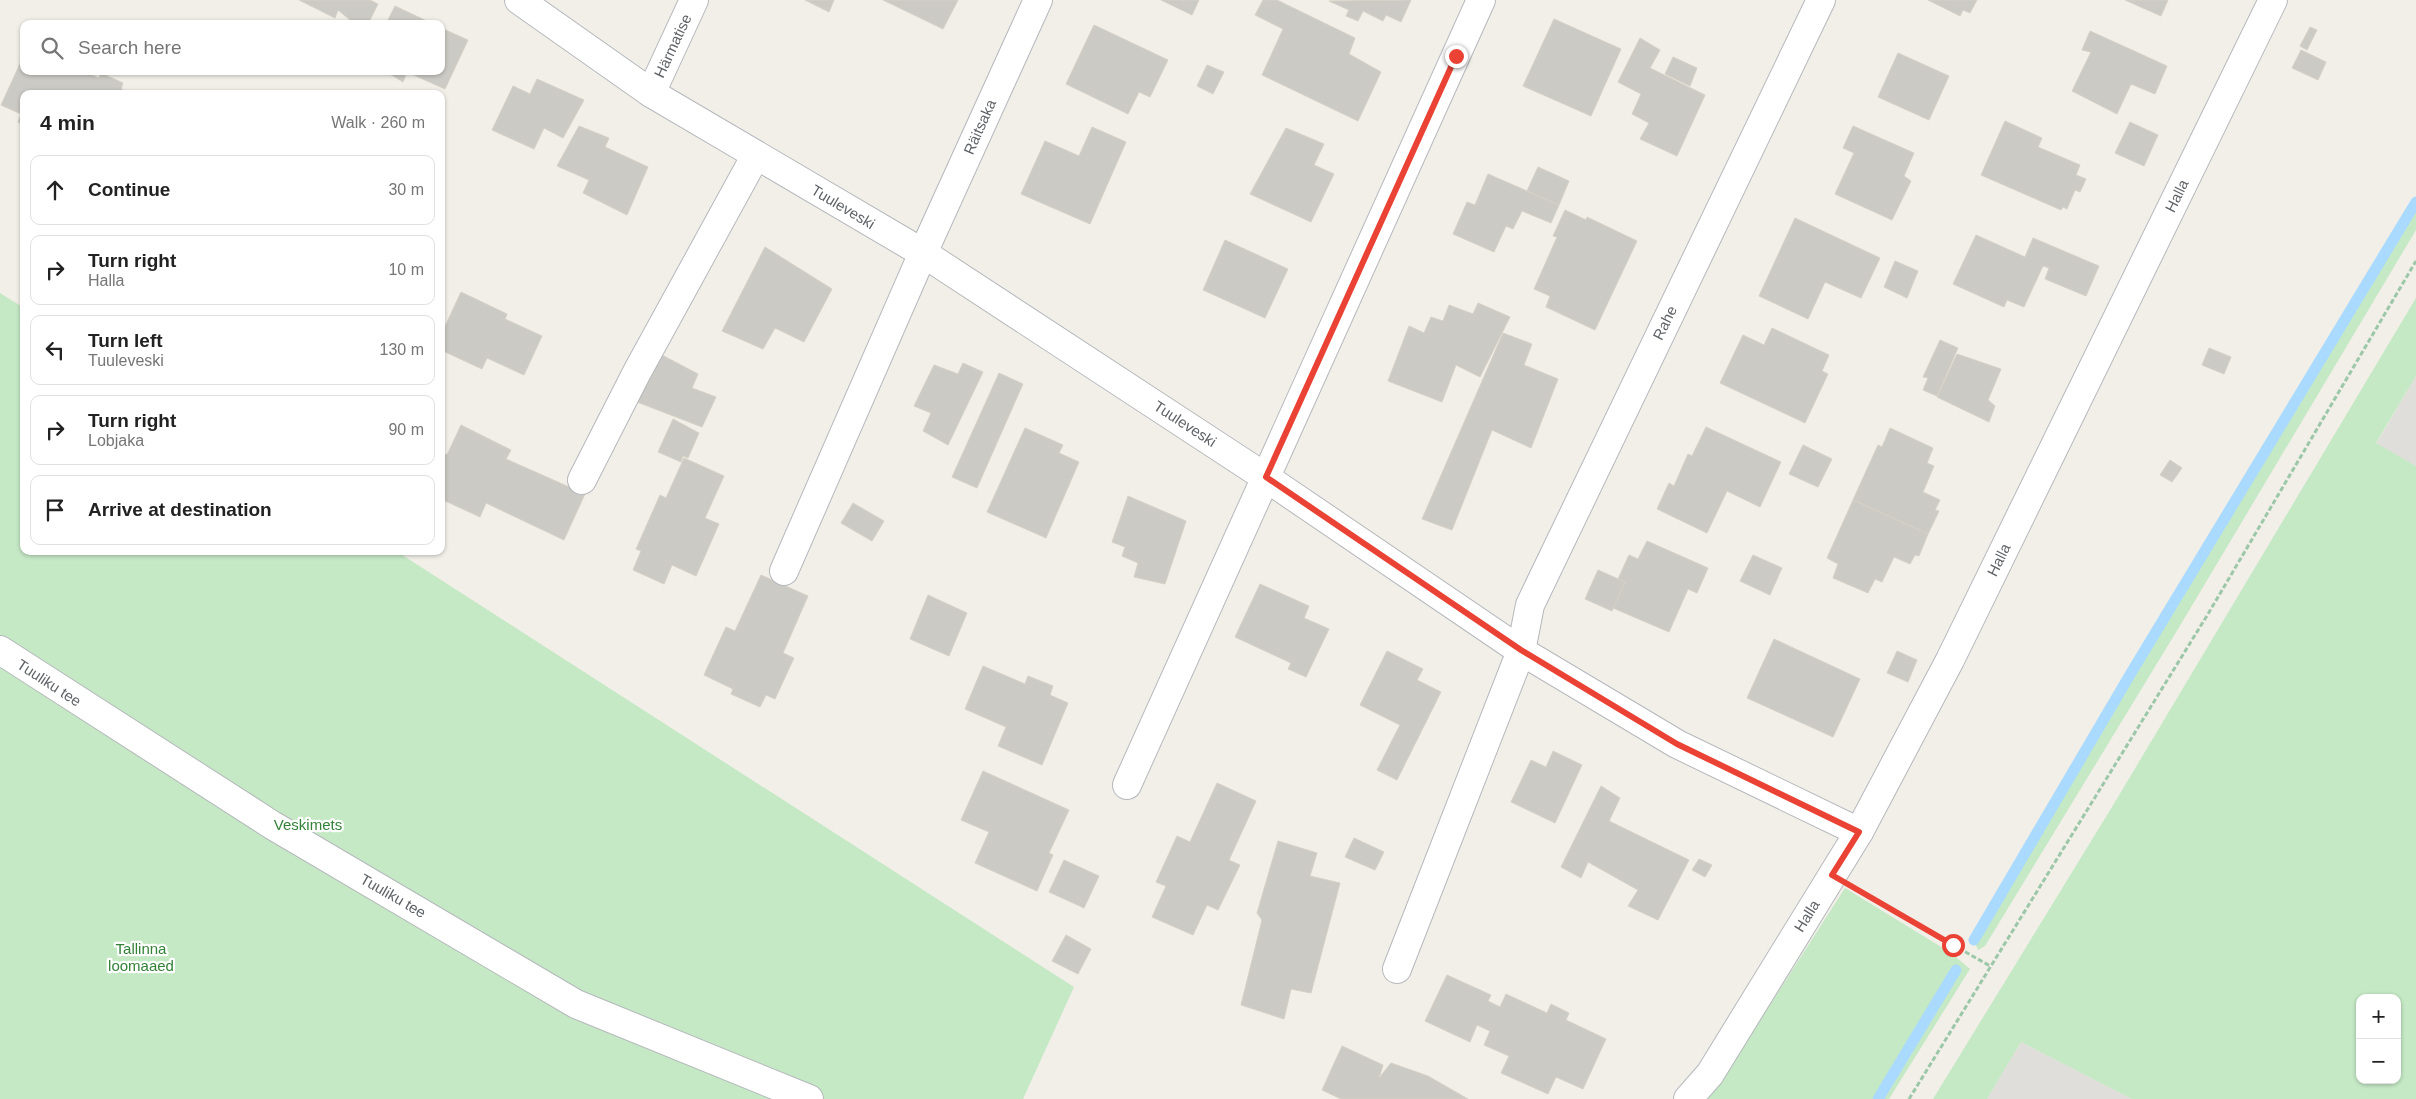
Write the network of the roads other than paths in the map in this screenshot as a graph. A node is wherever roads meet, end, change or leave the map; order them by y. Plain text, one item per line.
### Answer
1 (519, 0) edge
2 (694, 0) edge
3 (1038, 0) edge
4 (1480, 0) edge
5 (1822, 0) edge
6 (2273, 0) edge
7 (651, 93) junction
8 (756, 155) junction
9 (923, 254) junction
10 (1266, 477) junction
11 (582, 480) dead end
12 (784, 572) dead end
13 (0, 650) edge
14 (1521, 650) junction
15 (1127, 784) dead end
16 (1859, 832) junction
17 (1397, 968) dead end
18 (809, 1099) edge
19 (1688, 1099) edge

1 - 7 street, Tuuleveski
2 - 7 street, Härmatise
3 - 9 street, Räitsaka
4 - 10 street
5 - 14 street, Rahe
6 - 16 street, Halla
7 - 8 street, Tuuleveski
8 - 9 street, Tuuleveski
8 - 11 street
9 - 10 street, Tuuleveski
9 - 12 street, Räitsaka
10 - 14 street, Tuuleveski
10 - 15 street
13 - 18 street, Tuuliku tee
14 - 16 street, Tuuleveski
14 - 17 street, Rahe
16 - 19 street, Halla

